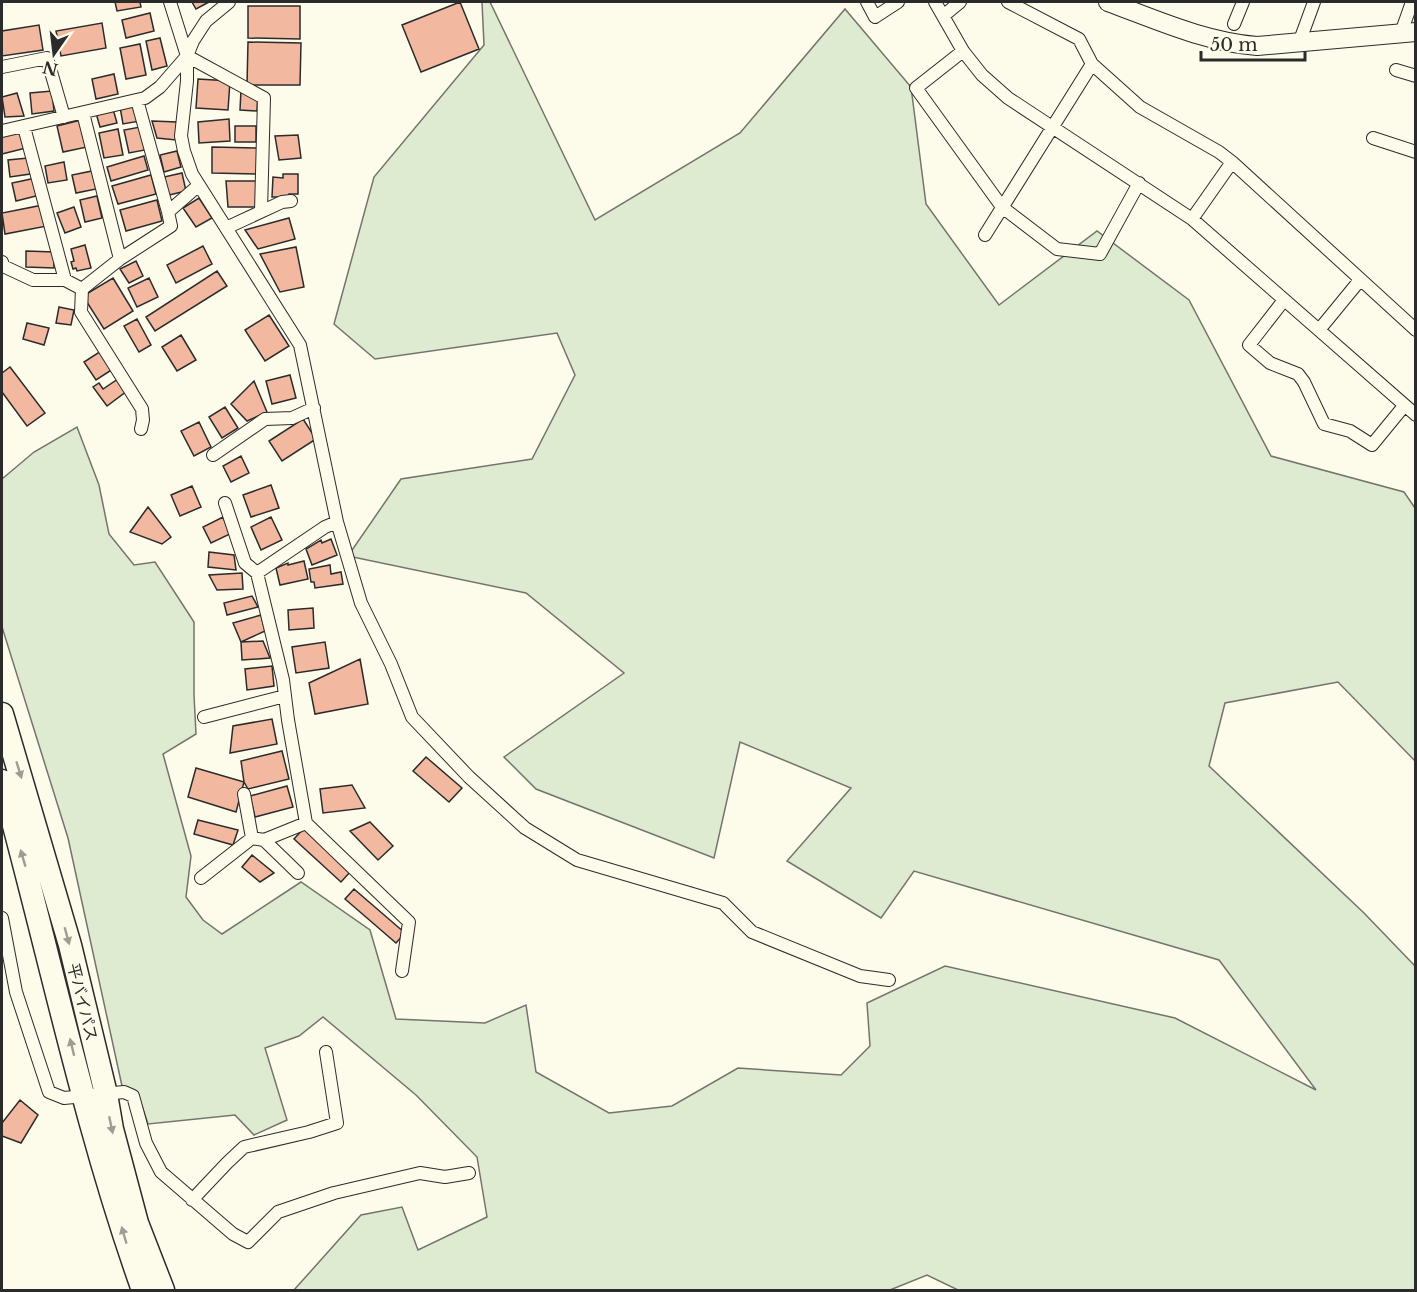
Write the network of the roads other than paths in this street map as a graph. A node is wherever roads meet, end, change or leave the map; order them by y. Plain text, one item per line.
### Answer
1 (170, 2) edge
2 (229, 2) edge
3 (867, 2) edge
4 (898, 2) edge
5 (935, 2) edge
6 (960, 2) edge
7 (1008, 2) edge
8 (1108, 2) edge
9 (1243, 2) edge
10 (1314, 2) edge
11 (1412, 2) edge
12 (942, 16) junction
13 (1234, 24) dead end
14 (1408, 32) edge
15 (1299, 43) junction
16 (963, 51) junction
17 (187, 56) junction
18 (1092, 64) junction
19 (2, 67) edge
20 (1396, 70) dead end
21 (1416, 76) edge
22 (160, 87) junction
23 (185, 94) junction
24 (137, 100) junction
25 (83, 112) junction
26 (64, 117) junction
27 (24, 127) junction
28 (1052, 128) junction
29 (2, 131) edge
30 (1373, 138) dead end
31 (1416, 152) edge
32 (1232, 162) junction
33 (1139, 183) junction
34 (199, 185) junction
35 (291, 201) dead end
36 (1002, 207) junction
37 (261, 211) junction
38 (168, 212) junction
39 (1192, 219) junction
40 (226, 228) junction
41 (985, 235) dead end
42 (120, 259) junction
43 (2, 261) edge
44 (65, 280) junction
45 (1360, 280) junction
46 (82, 289) junction
47 (1284, 300) junction
48 (1319, 330) junction
49 (1416, 330) edge
50 (1404, 406) junction
51 (314, 408) junction
52 (1416, 415) edge
53 (141, 429) dead end
54 (213, 454) dead end
55 (225, 503) dead end
56 (337, 522) junction
57 (256, 573) junction
58 (285, 696) junction
59 (2, 714) edge
60 (204, 717) dead end
61 (2, 781) edge
62 (244, 794) dead end
63 (306, 823) junction
64 (258, 839) junction
65 (298, 873) dead end
66 (201, 878) dead end
67 (2, 918) edge
68 (402, 971) dead end
69 (890, 980) dead end
70 (326, 1052) dead end
71 (95, 1095) junction
72 (469, 1173) dead end
73 (192, 1200) junction
74 (143, 1290) edge
75 (163, 1290) edge

1 - 17 street
2 - 17 street
3 - 4 street
5 - 12 street
6 - 12 street
7 - 18 street
8 - 15 street
9 - 13 street
10 - 15 street
11 - 14 street
12 - 16 street
14 - 15 street
16 - 28 street
16 - 36 street
17 - 22 street
17 - 23 street
17 - 37 street
18 - 28 street
18 - 32 street
19 - 26 street
20 - 21 street
22 - 23 street
22 - 24 street
23 - 34 street
24 - 25 street
24 - 38 street
25 - 26 street
25 - 42 street
26 - 27 street
27 - 29 street
27 - 44 street
28 - 33 street
28 - 36 street
30 - 31 street
32 - 39 street
32 - 45 street
33 - 36 street
33 - 39 street
34 - 38 street
34 - 40 street
35 - 37 street
36 - 41 street
37 - 40 street
38 - 42 street
39 - 47 street
40 - 51 street
42 - 46 street
43 - 44 street
44 - 46 street
45 - 48 street
45 - 49 street
46 - 53 street
47 - 48 street
47 - 50 street
48 - 50 street
50 - 52 street
51 - 54 street
51 - 56 street
55 - 57 street
56 - 57 street
56 - 69 street
57 - 58 street
58 - 60 street
58 - 63 street
59 -> 71 highway, 平バイパス
71 -> 61 highway, 平バイパス
62 - 64 street
63 - 64 street
63 - 68 street
64 - 65 street
64 - 66 street
67 - 71 street
70 - 73 street
71 - 73 street
74 -> 71 highway, 平バイパス
71 -> 75 highway, 平バイパス
72 - 73 street

